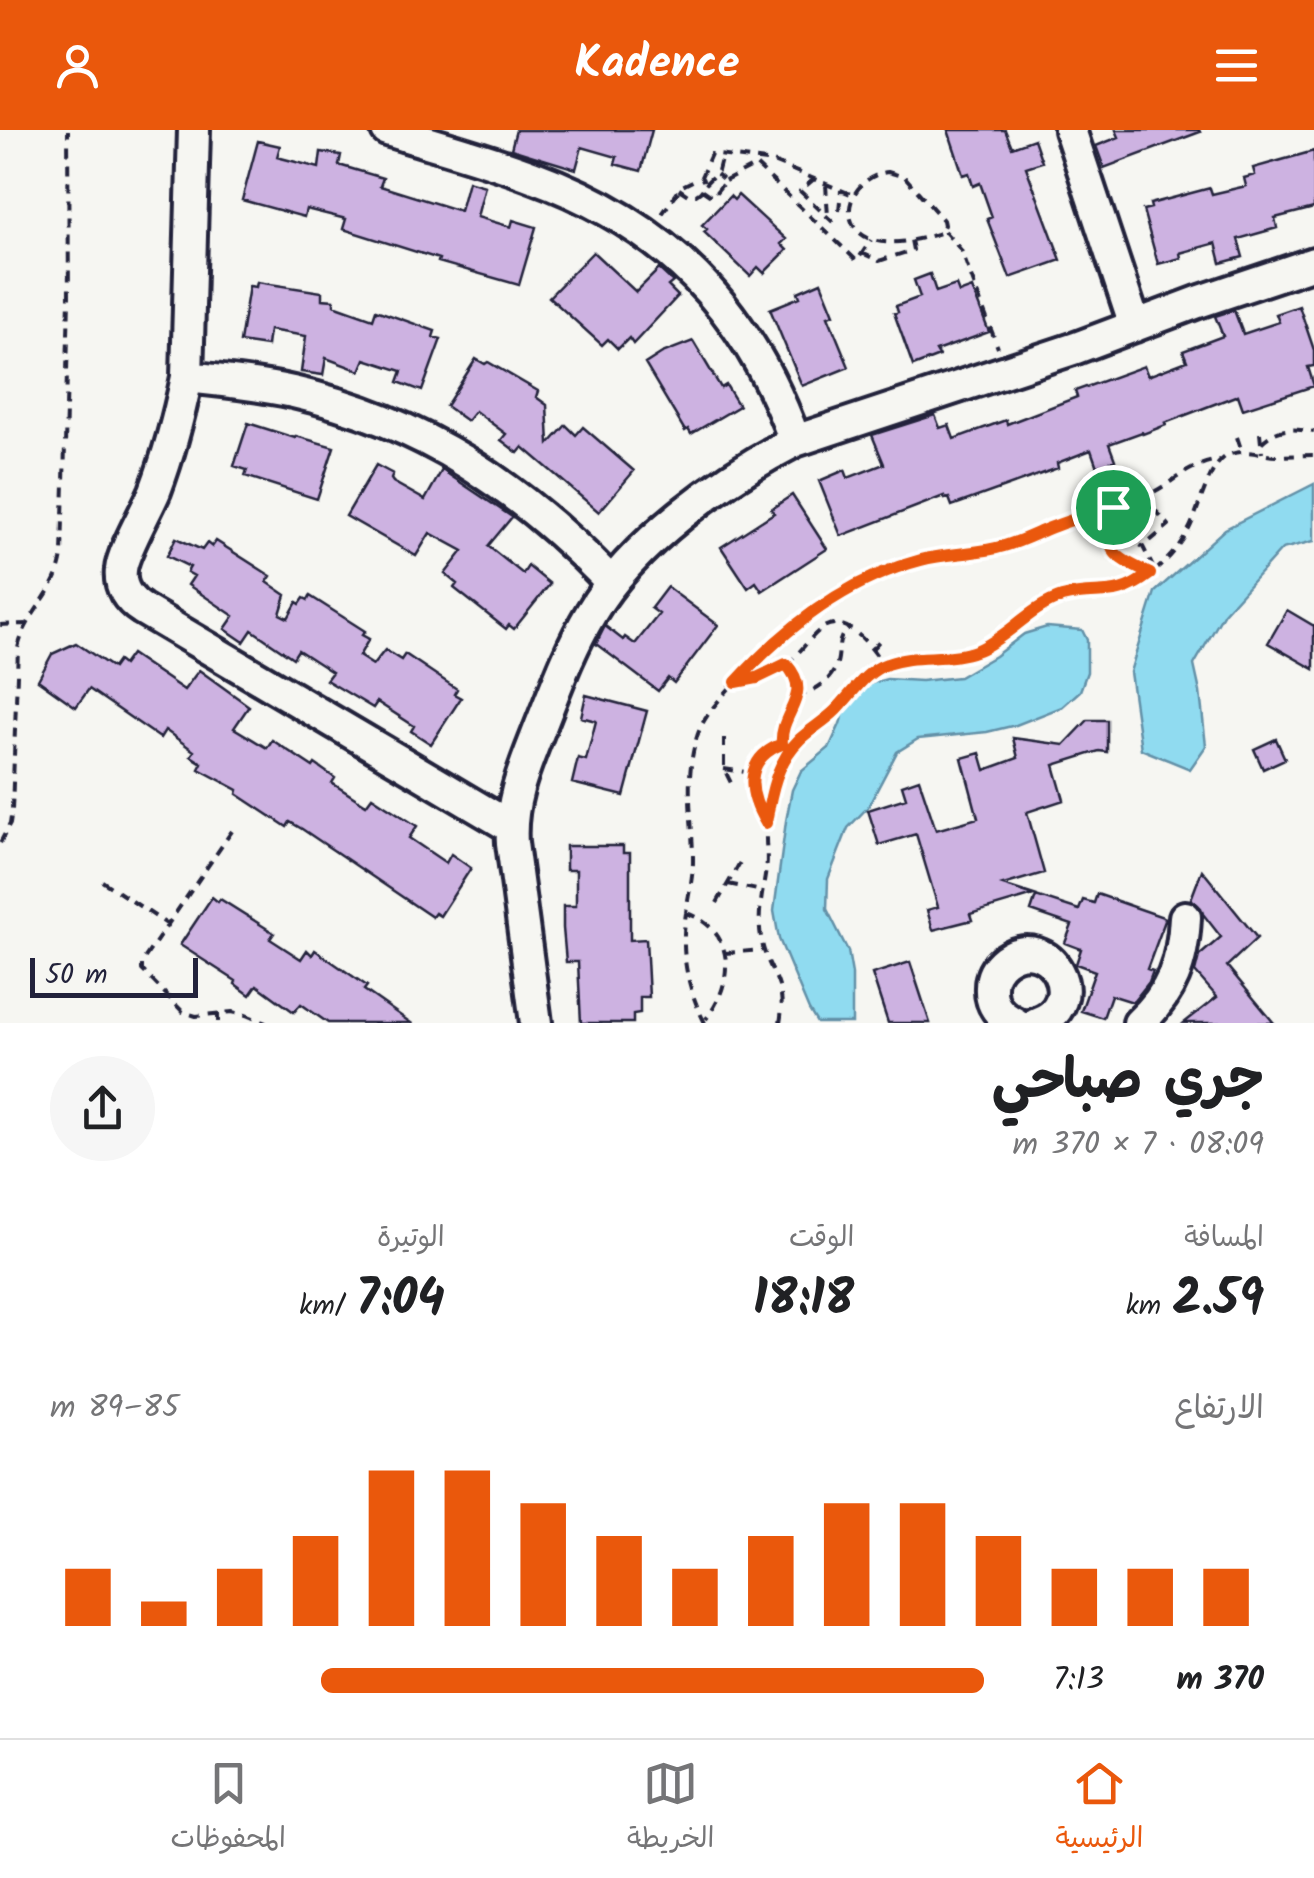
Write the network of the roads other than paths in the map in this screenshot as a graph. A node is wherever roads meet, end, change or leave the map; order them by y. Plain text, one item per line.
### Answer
1 (194, 130) edge
2 (387, 130) edge
3 (1070, 130) edge
4 (1314, 263) edge
5 (1135, 326) junction
6 (187, 377) junction
7 (795, 441) junction
8 (611, 582) junction
9 (511, 827) junction
10 (1185, 918) dead end
11 (1053, 1019) edge
12 (536, 1023) edge
13 (1015, 1023) edge
14 (1139, 1023) edge

1 - 6 street
2 - 7 street
3 - 5 street
4 - 5 street
5 - 7 street
6 - 8 street
6 - 9 street
7 - 8 street
8 - 9 street
9 - 12 street
10 - 14 street
11 - 13 street

